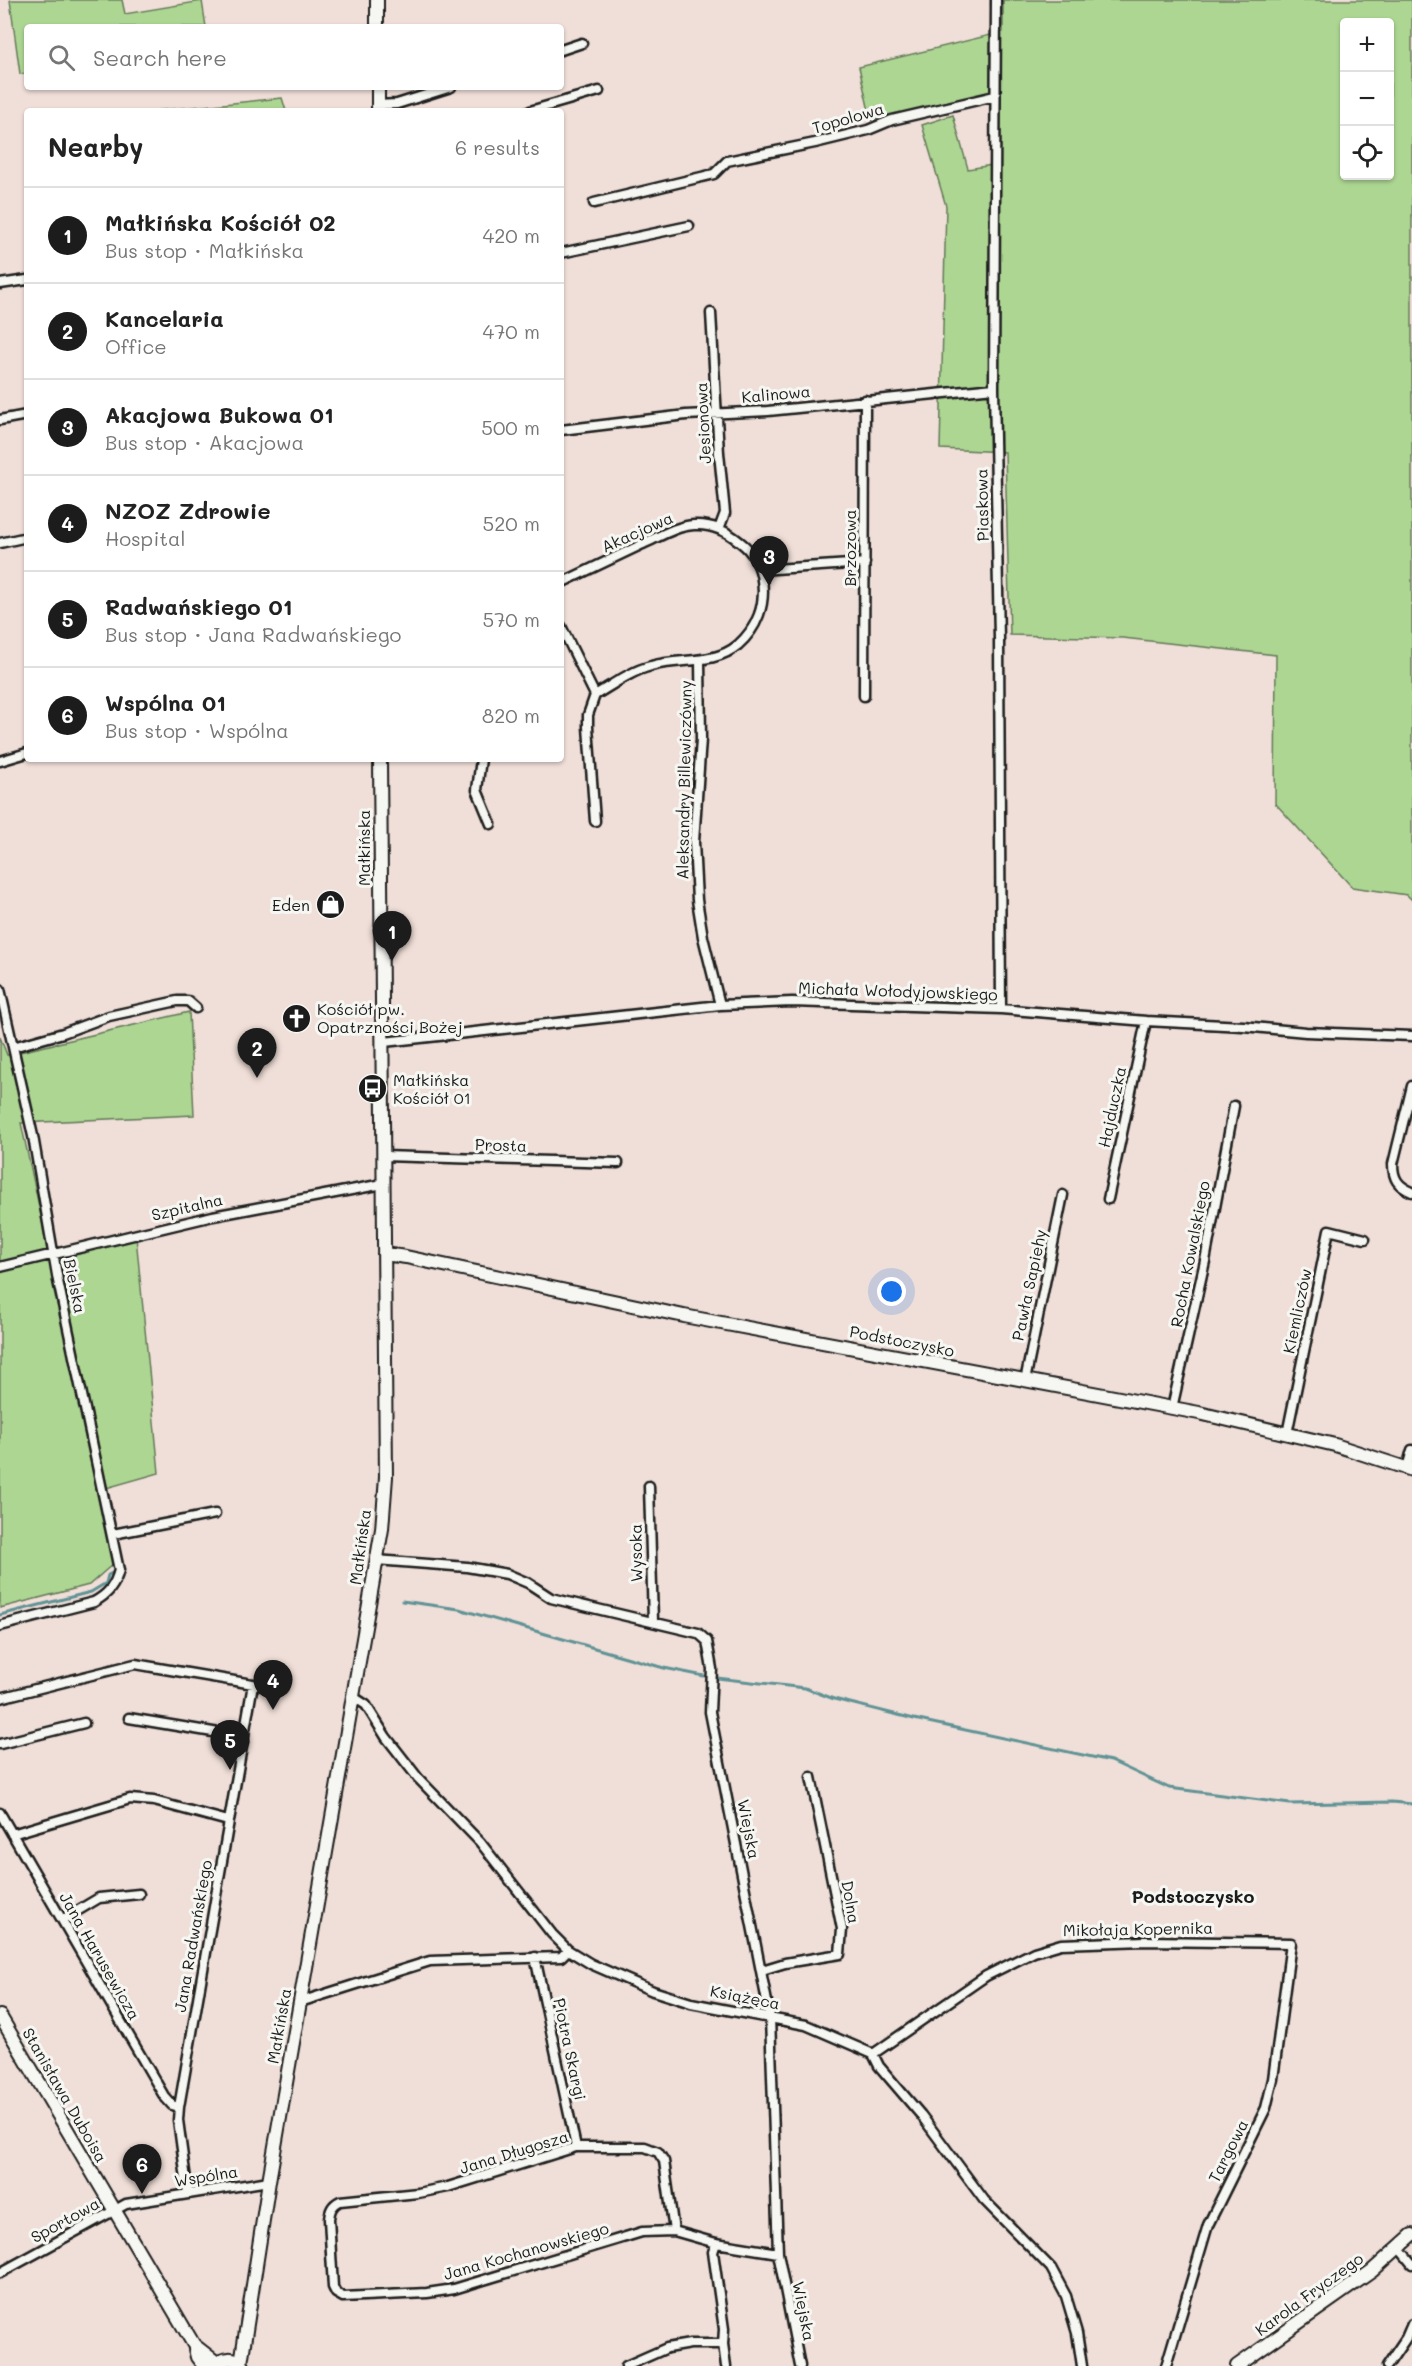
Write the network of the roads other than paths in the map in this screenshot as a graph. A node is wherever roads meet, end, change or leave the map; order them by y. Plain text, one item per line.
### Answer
1 (377, 0) edge
2 (996, 0) edge
3 (377, 24) edge
4 (582, 43) dead end
5 (564, 49) edge
6 (378, 90) edge
7 (441, 90) edge
8 (599, 91) dead end
9 (995, 96) junction
10 (378, 108) edge
11 (540, 108) edge
12 (594, 203) dead end
13 (689, 226) dead end
14 (564, 252) edge
15 (24, 280) edge
16 (0, 284) edge
17 (711, 314) dead end
18 (994, 388) junction
19 (865, 400) junction
20 (718, 413) junction
21 (24, 416) edge
22 (0, 420) edge
23 (564, 430) edge
24 (719, 529) junction
25 (24, 538) edge
26 (0, 543) edge
27 (865, 563) junction
28 (760, 570) junction
29 (564, 582) edge
30 (564, 632) edge
31 (700, 660) junction
32 (594, 695) junction
33 (864, 696) dead end
34 (24, 754) edge
35 (0, 761) edge
36 (380, 762) edge
37 (481, 762) edge
38 (594, 821) dead end
39 (491, 824) dead end
40 (0, 989) edge
41 (720, 1005) junction
42 (196, 1008) dead end
43 (1001, 1009) junction
44 (1146, 1021) junction
45 (1412, 1036) edge
46 (384, 1042) junction
47 (13, 1047) junction
48 (1412, 1086) edge
49 (1234, 1106) dead end
50 (383, 1156) junction
51 (618, 1163) dead end
52 (383, 1184) junction
53 (1412, 1192) edge
54 (1063, 1195) dead end
55 (1108, 1199) dead end
56 (1365, 1239) dead end
57 (384, 1254) junction
58 (54, 1255) junction
59 (0, 1267) edge
60 (1025, 1381) junction
61 (1172, 1408) junction
62 (1287, 1434) junction
63 (1412, 1450) edge
64 (1410, 1469) edge
65 (650, 1486) dead end
66 (215, 1514) dead end
67 (113, 1534) junction
68 (376, 1560) junction
69 (652, 1621) junction
70 (0, 1626) edge
71 (253, 1684) junction
72 (282, 1689) dead end
73 (352, 1696) junction
74 (0, 1698) edge
75 (129, 1718) dead end
76 (84, 1723) dead end
77 (243, 1737) junction
78 (0, 1744) edge
79 (811, 1778) dead end
80 (0, 1813) edge
81 (228, 1821) junction
82 (12, 1834) junction
83 (139, 1894) dead end
84 (62, 1920) junction
85 (1291, 1943) joint
86 (568, 1950) junction
87 (535, 1957) junction
88 (762, 1970) junction
89 (300, 2002) junction
90 (0, 2016) edge
91 (770, 2017) junction
92 (873, 2054) junction
93 (179, 2107) junction
94 (576, 2147) junction
95 (269, 2181) junction
96 (188, 2194) junction
97 (334, 2204) joint
98 (114, 2210) junction
99 (674, 2231) junction
100 (1412, 2235) edge
101 (716, 2243) junction
102 (1399, 2248) junction
103 (778, 2253) junction
104 (1412, 2264) edge
105 (0, 2272) edge
106 (1412, 2324) edge
107 (723, 2344) junction
108 (194, 2345) junction
109 (238, 2362) edge
110 (215, 2364) edge
111 (204, 2366) edge
112 (626, 2366) edge
113 (726, 2366) edge
114 (800, 2366) edge
115 (1083, 2366) edge
116 (1166, 2366) edge
117 (1237, 2366) edge
118 (1387, 2366) edge

1 - 3 street
2 - 9 street, Piaskowa
4 - 5 street
6 - 10 street
7 - 10 street
8 - 11 street
9 - 12 street, Topolowa
9 - 18 street, Piaskowa
13 - 14 street
15 - 16 street
17 - 20 street, Jesionowa
18 - 19 street, Kalinowa
18 - 43 street, Piaskowa
19 - 20 street, Kalinowa
19 - 27 street, Brzozowa
20 - 23 street, Kalinowa
20 - 24 street, Jesionowa
21 - 22 street
24 - 28 street, Akacjowa
24 - 29 street, Akacjowa
25 - 26 street
27 - 28 street
27 - 33 street, Brzozowa
28 - 31 street, Akacjowa
30 - 32 street
31 - 32 street, Akacjowa
31 - 41 street, Aleksandry Billewiczówny
32 - 38 street
34 - 35 street
36 - 46 street, Małkińska
37 - 39 street
40 - 47 street, Bielska
41 - 43 street, Michała Wołodyjowskiego
41 - 46 street, Michała Wołodyjowskiego
42 - 47 street
43 - 44 street, Michała Wołodyjowskiego
44 - 45 street, Michała Wołodyjowskiego
44 - 55 street, Hajduczka
46 - 50 street, Małkińska
47 - 58 street, Bielska
48 - 53 street
49 - 61 street, Rocha Kowalskiego
50 - 51 street, Prosta
50 - 52 street, Małkińska
52 - 57 street, Małkińska
52 - 58 street, Szpitalna
54 - 60 street, Pawła Sapiehy
56 - 62 street, Kiemliczów
57 - 60 street, Podstoczysko
57 - 68 street, Małkińska
58 - 59 street, Szpitalna
58 - 67 street, Bielska
60 - 61 street, Podstoczysko
61 - 62 street, Podstoczysko
62 - 64 street, Podstoczysko
63 - 64 street
65 - 69 street, Wysoka
66 - 67 street
67 - 70 street, Bielska
68 - 69 street, Wiejska
68 - 73 street, Małkińska
69 - 88 street, Wiejska
71 - 72 street
71 - 74 street
71 - 77 street, Jana Radwańskiego
73 - 86 street, Książęca
73 - 89 street, Małkińska
75 - 77 street
76 - 78 street
77 - 81 street, Jana Radwańskiego
79 - 88 street, Dolna
80 - 82 street, Jana Harusewicza
81 - 82 street
81 - 93 street, Jana Radwańskiego
82 - 84 street, Jana Harusewicza
83 - 84 street
84 - 93 street, Jana Harusewicza
85 - 92 street, Mikołaja Kopernika
85 - 116 street, Targowa
86 - 87 street
86 - 91 street, Książęca
87 - 89 street
87 - 94 street, Piotra Skargi
88 - 91 street, Wiejska
89 - 95 street, Małkińska
90 - 98 street, Stanisława Duboisa
91 - 92 street, Książęca
91 - 103 street, Wiejska
92 - 115 street
93 - 96 street, Jana Radwańskiego
94 - 97 street, Jana Długosza
94 - 99 street, Jana Długosza
95 - 96 street, Wspólna
95 - 109 street, Małkińska
96 - 98 street, Wspólna
97 - 99 street, Jana Kochanowskiego
98 - 105 street, Sportowa
98 - 108 street, Stanisława Duboisa
99 - 101 street, Jana Kochanowskiego
100 - 102 street, Karola Fryczego
101 - 103 street, Jana Kochanowskiego
101 - 107 street
102 - 104 street
102 - 117 street, Karola Fryczego
103 - 114 street, Wiejska
106 - 118 street
107 - 112 street
107 - 113 street
108 - 110 street, Stanisława Duboisa
108 - 111 street, Stanisława Duboisa
109 - 110 street

